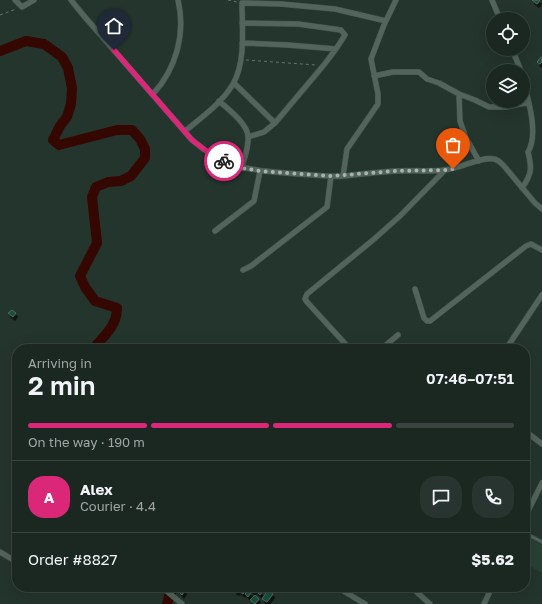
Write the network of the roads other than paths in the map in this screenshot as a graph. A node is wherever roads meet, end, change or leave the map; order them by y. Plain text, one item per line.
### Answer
1 (16, 0) edge
2 (34, 0) edge
3 (71, 0) edge
4 (178, 0) edge
5 (396, 0) edge
6 (492, 0) edge
7 (497, 12) edge
8 (386, 21) junction
9 (242, 23) junction
10 (242, 43) junction
11 (336, 50) junction
12 (374, 76) junction
13 (234, 83) junction
14 (153, 94) junction
15 (459, 94) junction
16 (219, 101) junction
17 (486, 105) edge
18 (529, 108) edge
19 (274, 123) junction
20 (185, 131) junction
21 (248, 137) junction
22 (479, 161) junction
23 (242, 168) junction
24 (445, 170) junction
25 (260, 171) junction
26 (331, 176) junction
27 (343, 176) junction
28 (522, 188) junction
29 (542, 209) edge
30 (216, 231) dead end
31 (542, 250) edge
32 (243, 270) dead end
33 (415, 290) dead end
34 (542, 295) edge
35 (398, 335) dead end
36 (345, 344) edge
37 (387, 344) edge
38 (509, 344) edge
39 (530, 435) edge
40 (542, 444) edge
41 (542, 483) edge
42 (530, 507) edge
43 (530, 536) edge
44 (542, 542) edge
45 (0, 552) edge
46 (12, 559) edge
47 (169, 592) edge
48 (345, 592) edge
49 (417, 592) edge
50 (490, 592) edge
51 (180, 602) edge
52 (365, 604) edge
53 (430, 604) edge
54 (484, 604) edge

1 - 2 street
3 - 14 street
4 - 14 street
5 - 8 street
6 - 7 street
8 - 9 street
8 - 12 street
9 - 10 street
9 - 11 street
10 - 11 street
10 - 13 street
11 - 19 street
12 - 15 street
12 - 27 street
13 - 16 street
13 - 19 street
14 - 20 street
15 - 17 street
15 - 22 street
16 - 20 street
16 - 21 street
18 - 28 street
19 - 21 street
20 - 23 street
21 - 23 street
22 - 24 street
22 - 28 street
23 - 25 street
24 - 27 street
24 - 36 street
25 - 26 street
25 - 30 street
26 - 27 street
26 - 32 street
28 - 29 street
31 - 33 street
34 - 38 street
35 - 37 street
39 - 40 street
41 - 42 street
43 - 44 lane
45 - 46 street
47 - 51 street
48 - 52 street
49 - 53 street
50 - 54 street

